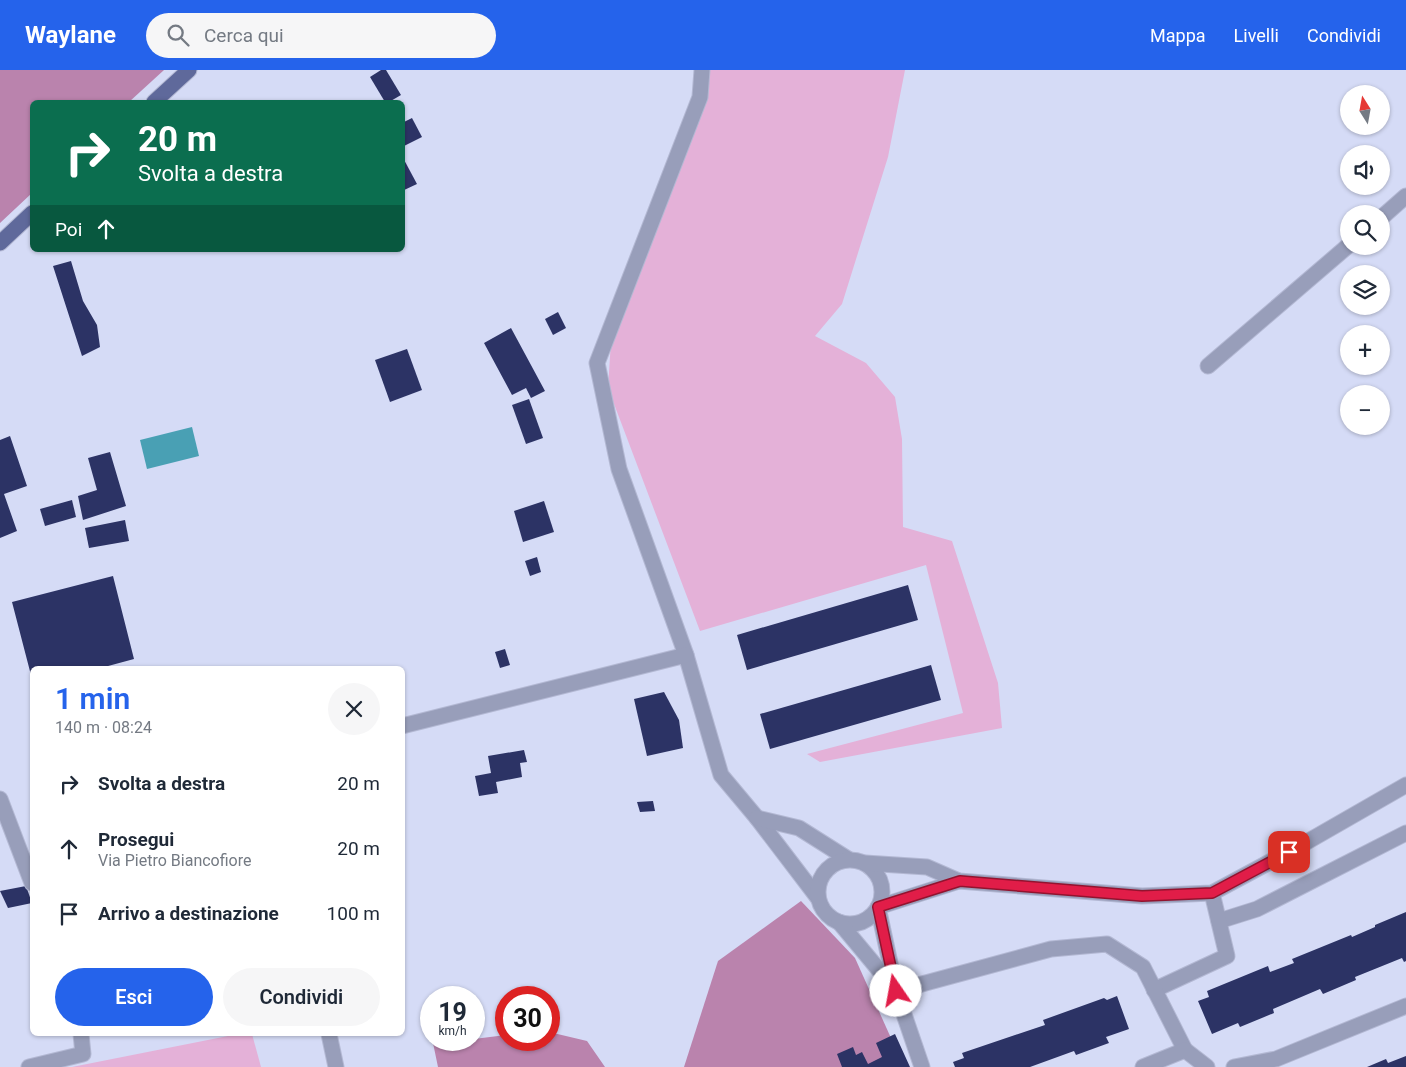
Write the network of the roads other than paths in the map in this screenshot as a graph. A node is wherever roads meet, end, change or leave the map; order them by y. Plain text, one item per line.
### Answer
1 (189, 70) edge
2 (702, 70) edge
3 (156, 100) edge
4 (1406, 196) edge
5 (1390, 210) edge
6 (30, 215) edge
7 (0, 243) edge
8 (1340, 253) edge
9 (1208, 366) dead end
10 (686, 655) junction
11 (405, 725) edge
12 (1406, 785) edge
13 (0, 799) edge
14 (757, 818) junction
15 (1406, 833) edge
16 (848, 859) junction
17 (865, 863) junction
18 (30, 878) edge
19 (960, 881) junction
20 (1212, 893) junction
21 (818, 898) junction
22 (878, 907) junction
23 (1219, 921) junction
24 (839, 922) junction
25 (1154, 990) junction
26 (896, 991) junction
27 (1406, 1006) edge
28 (80, 1036) edge
29 (329, 1036) edge
30 (1185, 1050) junction
31 (1278, 1063) edge
32 (29, 1067) edge
33 (336, 1067) edge
34 (922, 1067) edge
35 (1143, 1067) edge
36 (1207, 1067) edge
37 (1234, 1067) edge

1 - 3 main road
2 - 10 street
4 - 5 street
6 - 7 main road
8 - 9 street
10 - 11 street
10 - 14 street
12 - 20 street
13 - 18 street
14 - 16 street
14 - 21 street
15 - 23 street
16 - 17 street
16 - 21 street
17 - 19 street
17 - 22 street
19 - 20 street
19 - 22 street
20 - 23 street
21 - 24 street
22 - 24 street
22 - 26 street
23 - 25 street
24 - 26 street
25 - 26 street
25 - 30 street
26 - 34 street
27 - 31 street
28 - 32 street
29 - 33 street
30 - 35 street
30 - 36 street
31 - 37 street

